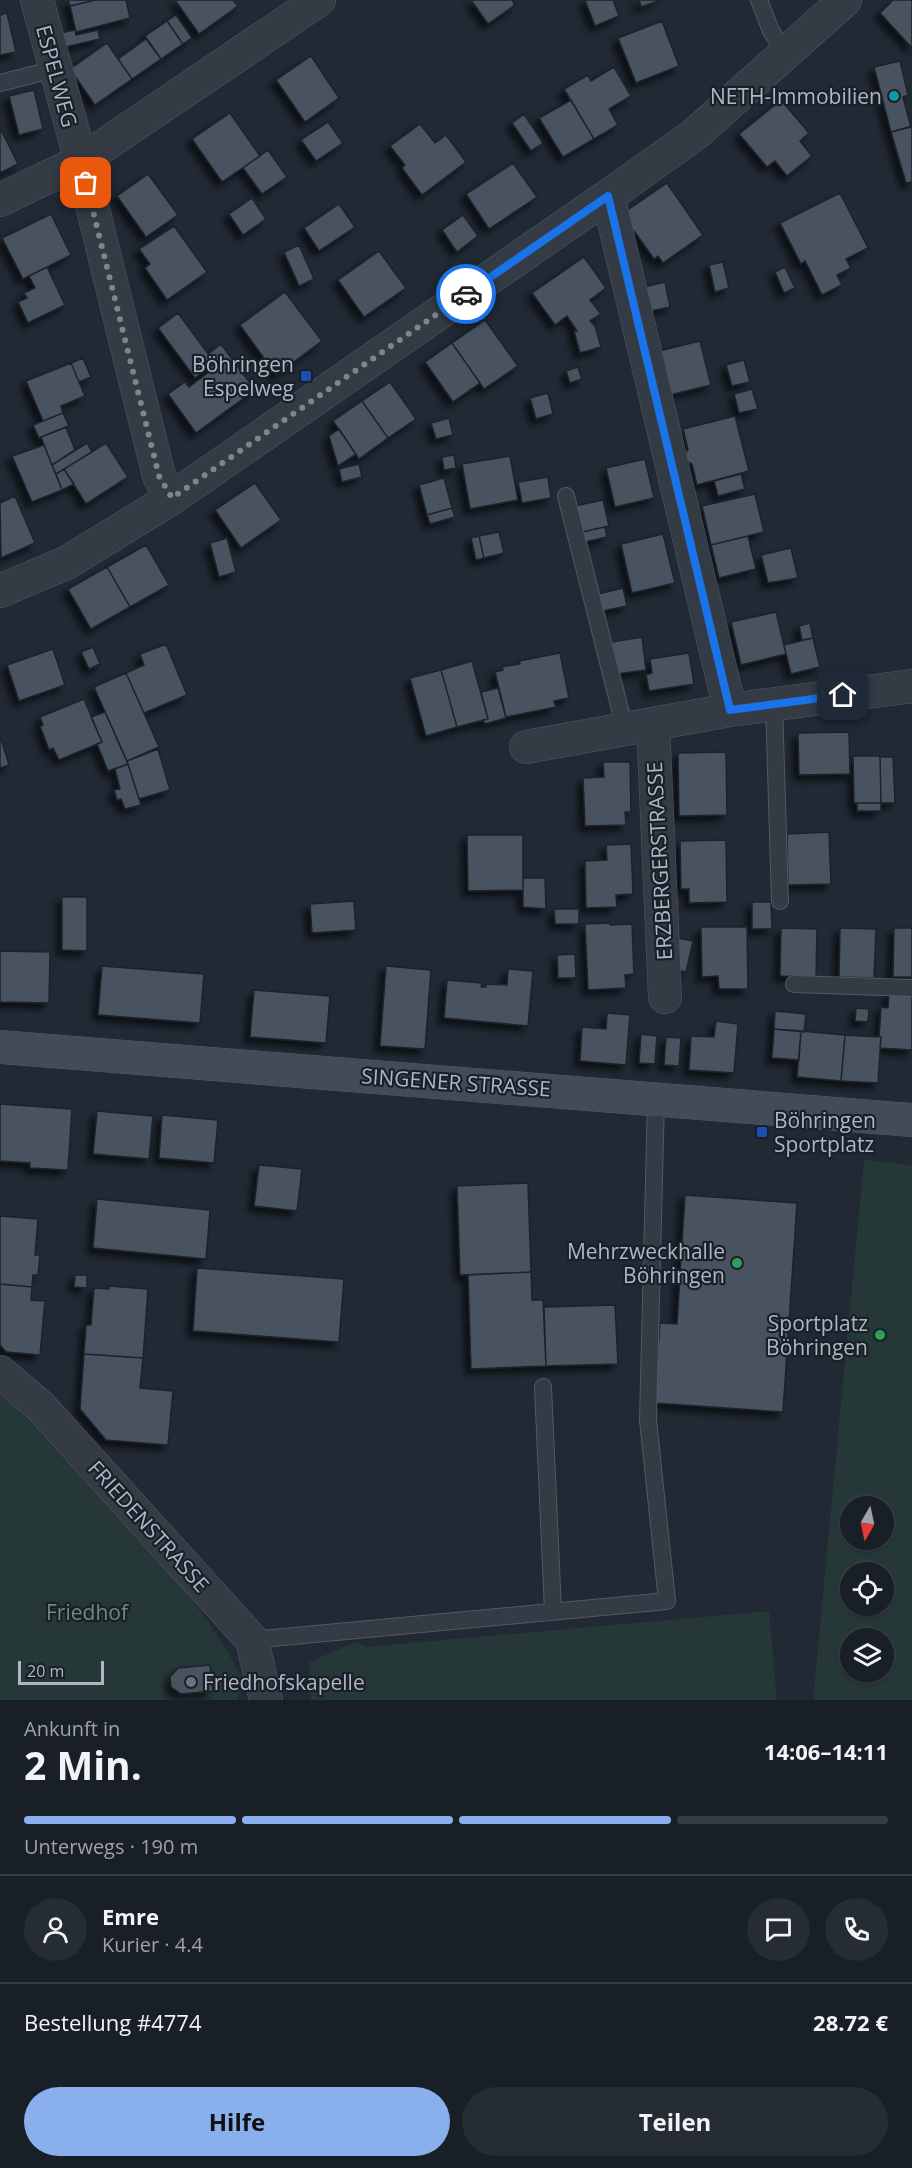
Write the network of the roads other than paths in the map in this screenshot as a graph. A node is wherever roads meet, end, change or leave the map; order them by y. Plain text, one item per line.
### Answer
1 (37, 0) edge
2 (319, 0) edge
3 (759, 0) edge
4 (845, 0) edge
5 (785, 52) junction
6 (55, 69) junction
7 (0, 83) edge
8 (81, 161) junction
9 (608, 196) junction
10 (0, 200) edge
11 (566, 496) dead end
12 (172, 498) junction
13 (0, 591) edge
14 (912, 686) edge
15 (774, 704) junction
16 (730, 710) junction
17 (639, 727) junction
18 (526, 747) dead end
19 (780, 901) dead end
20 (794, 984) dead end
21 (912, 988) edge
22 (665, 997) dead end
23 (0, 1047) edge
24 (656, 1099) junction
25 (912, 1120) edge
26 (0, 1372) edge
27 (543, 1387) dead end
28 (553, 1611) junction
29 (252, 1640) junction
30 (266, 1700) edge

1 - 6 street, ESPELWEG
2 - 8 street
3 - 5 lane
4 - 5 street
5 - 9 street
6 - 7 lane
6 - 8 street, ESPELWEG
8 - 10 street
8 - 12 street, ESPELWEG
9 - 12 street
9 - 16 street
11 - 17 lane
12 - 13 street
14 - 15 street
15 - 16 street
15 - 19 lane
16 - 17 street
17 - 18 street
17 - 22 street, ERZBERGERSTRASSE
20 - 21 lane
23 - 24 street, SINGENER STRASSE
24 - 25 street, SINGENER STRASSE
24 - 28 lane
26 - 29 street, FRIEDENSTRASSE
27 - 28 lane
28 - 29 lane
29 - 30 street, FRIEDENSTRASSE

